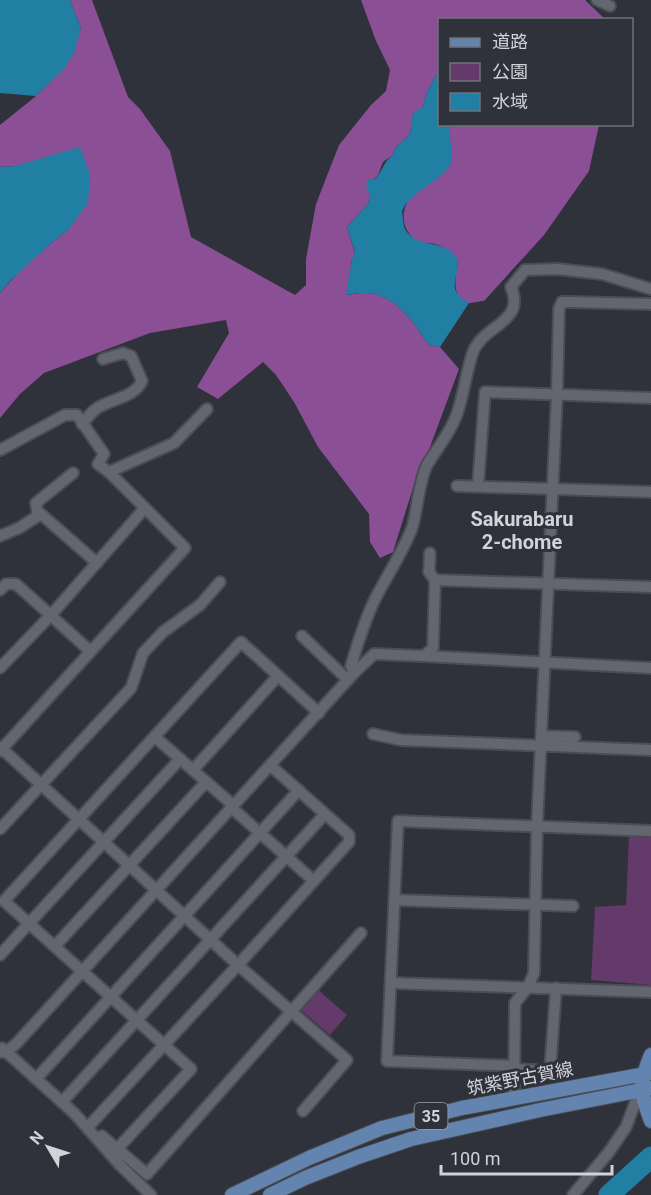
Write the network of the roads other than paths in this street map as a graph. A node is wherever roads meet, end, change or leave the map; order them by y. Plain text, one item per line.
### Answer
1 (597, 0) edge
2 (610, 6) dead end
3 (651, 289) edge
4 (651, 304) edge
5 (103, 359) dead end
6 (557, 394) junction
7 (651, 398) edge
8 (207, 409) dead end
9 (82, 424) junction
10 (0, 450) edge
11 (109, 472) junction
12 (73, 473) dead end
13 (457, 486) dead end
14 (478, 486) junction
15 (553, 488) junction
16 (651, 492) edge
17 (144, 509) junction
18 (38, 516) junction
19 (0, 536) edge
20 (430, 553) dead end
21 (97, 562) junction
22 (435, 580) junction
23 (220, 582) dead end
24 (549, 583) junction
25 (651, 587) edge
26 (0, 590) edge
27 (51, 615) junction
28 (302, 636) dead end
29 (90, 651) junction
30 (424, 656) junction
31 (546, 663) junction
32 (0, 668) edge
33 (651, 668) edge
34 (278, 676) junction
35 (351, 676) junction
36 (319, 713) junction
37 (374, 734) dead end
38 (155, 737) junction
39 (575, 737) dead end
40 (543, 741) junction
41 (1, 749) edge
42 (651, 750) edge
43 (180, 759) junction
44 (271, 766) junction
45 (193, 770) junction
46 (206, 782) junction
47 (40, 785) junction
48 (299, 790) junction
49 (233, 807) junction
50 (325, 814) junction
51 (78, 819) junction
52 (537, 826) junction
53 (0, 829) edge
54 (651, 831) edge
55 (260, 834) junction
56 (104, 843) junction
57 (285, 857) junction
58 (129, 866) junction
59 (314, 881) junction
60 (157, 891) junction
61 (395, 900) junction
62 (536, 905) junction
63 (573, 906) dead end
64 (185, 916) junction
65 (29, 923) junction
66 (361, 933) dead end
67 (210, 940) junction
68 (55, 946) junction
69 (0, 955) edge
70 (238, 965) junction
71 (84, 972) junction
72 (392, 983) junction
73 (528, 987) junction
74 (556, 988) junction
75 (651, 992) edge
76 (111, 997) junction
77 (291, 1011) junction
78 (137, 1020) junction
79 (164, 1045) junction
80 (2, 1050) edge
81 (651, 1055) edge
82 (514, 1068) junction
83 (647, 1074) edge
84 (36, 1079) junction
85 (646, 1089) edge
86 (514, 1098) junction
87 (62, 1102) junction
88 (303, 1112) dead end
89 (651, 1121) edge
90 (88, 1127) junction
91 (98, 1139) junction
92 (118, 1148) junction
93 (151, 1195) edge
94 (232, 1195) edge
95 (270, 1195) edge
96 (573, 1195) edge

1 - 2 street
3 - 35 street
4 - 6 street
5 - 9 street
6 - 7 street
6 - 14 street
6 - 15 street
8 - 11 street
9 - 10 street
9 - 11 street
11 - 17 street
12 - 18 street
13 - 14 street
14 - 15 street
15 - 16 street
15 - 24 street
17 - 21 street
17 - 29 street
18 - 19 street
18 - 21 street
20 - 22 street
21 - 27 street
22 - 24 street
22 - 30 street
23 - 47 street
24 - 25 street
24 - 31 street
26 - 27 street
27 - 29 street
27 - 32 street
28 - 35 street
29 - 41 street
30 - 31 street
30 - 35 street
31 - 33 street
31 - 40 street
34 - 36 street
34 - 38 street
34 - 45 street
35 - 36 street
36 - 44 street
37 - 40 street
38 - 43 street
38 - 51 street
39 - 40 street
40 - 42 street
40 - 52 street
41 - 47 street
43 - 45 street
43 - 56 street
44 - 48 street
44 - 49 street
45 - 46 street
46 - 49 street
46 - 58 street
47 - 51 street
47 - 53 street
48 - 50 street
48 - 55 street
49 - 55 street
49 - 60 street
50 - 57 street
50 - 59 street
51 - 56 street
51 - 65 street
52 - 54 street
52 - 61 street
52 - 62 street
55 - 57 street
55 - 64 street
56 - 58 street
56 - 65 street
57 - 59 street
57 - 67 street
58 - 60 street
58 - 68 street
59 - 70 street
60 - 64 street
60 - 71 street
61 - 62 street
61 - 72 street
62 - 63 street
62 - 73 street
64 - 67 street
64 - 76 street
65 - 68 street
65 - 69 street
66 - 77 street
67 - 70 street
67 - 78 street
68 - 71 street
70 - 77 street
70 - 79 street
71 - 76 street
71 - 80 street
72 - 73 street
72 - 82 street
73 - 74 street
73 - 82 street
74 - 75 street
74 - 82 street
76 - 78 street
76 - 84 street
77 - 88 street
77 - 92 street
78 - 79 street
78 - 87 street
79 - 90 street
79 - 92 street
80 - 84 street
81 - 83 main road
82 - 86 street
83 - 85 main road
83 - 86 main road, 筑紫野古賀線 / 35
84 - 87 street
85 - 89 main road
85 - 95 main road, 筑紫野古賀線 / 35
85 - 96 street
86 - 94 main road, 筑紫野古賀線 / 35
87 - 90 street
90 - 91 street
91 - 92 street
91 - 93 street

